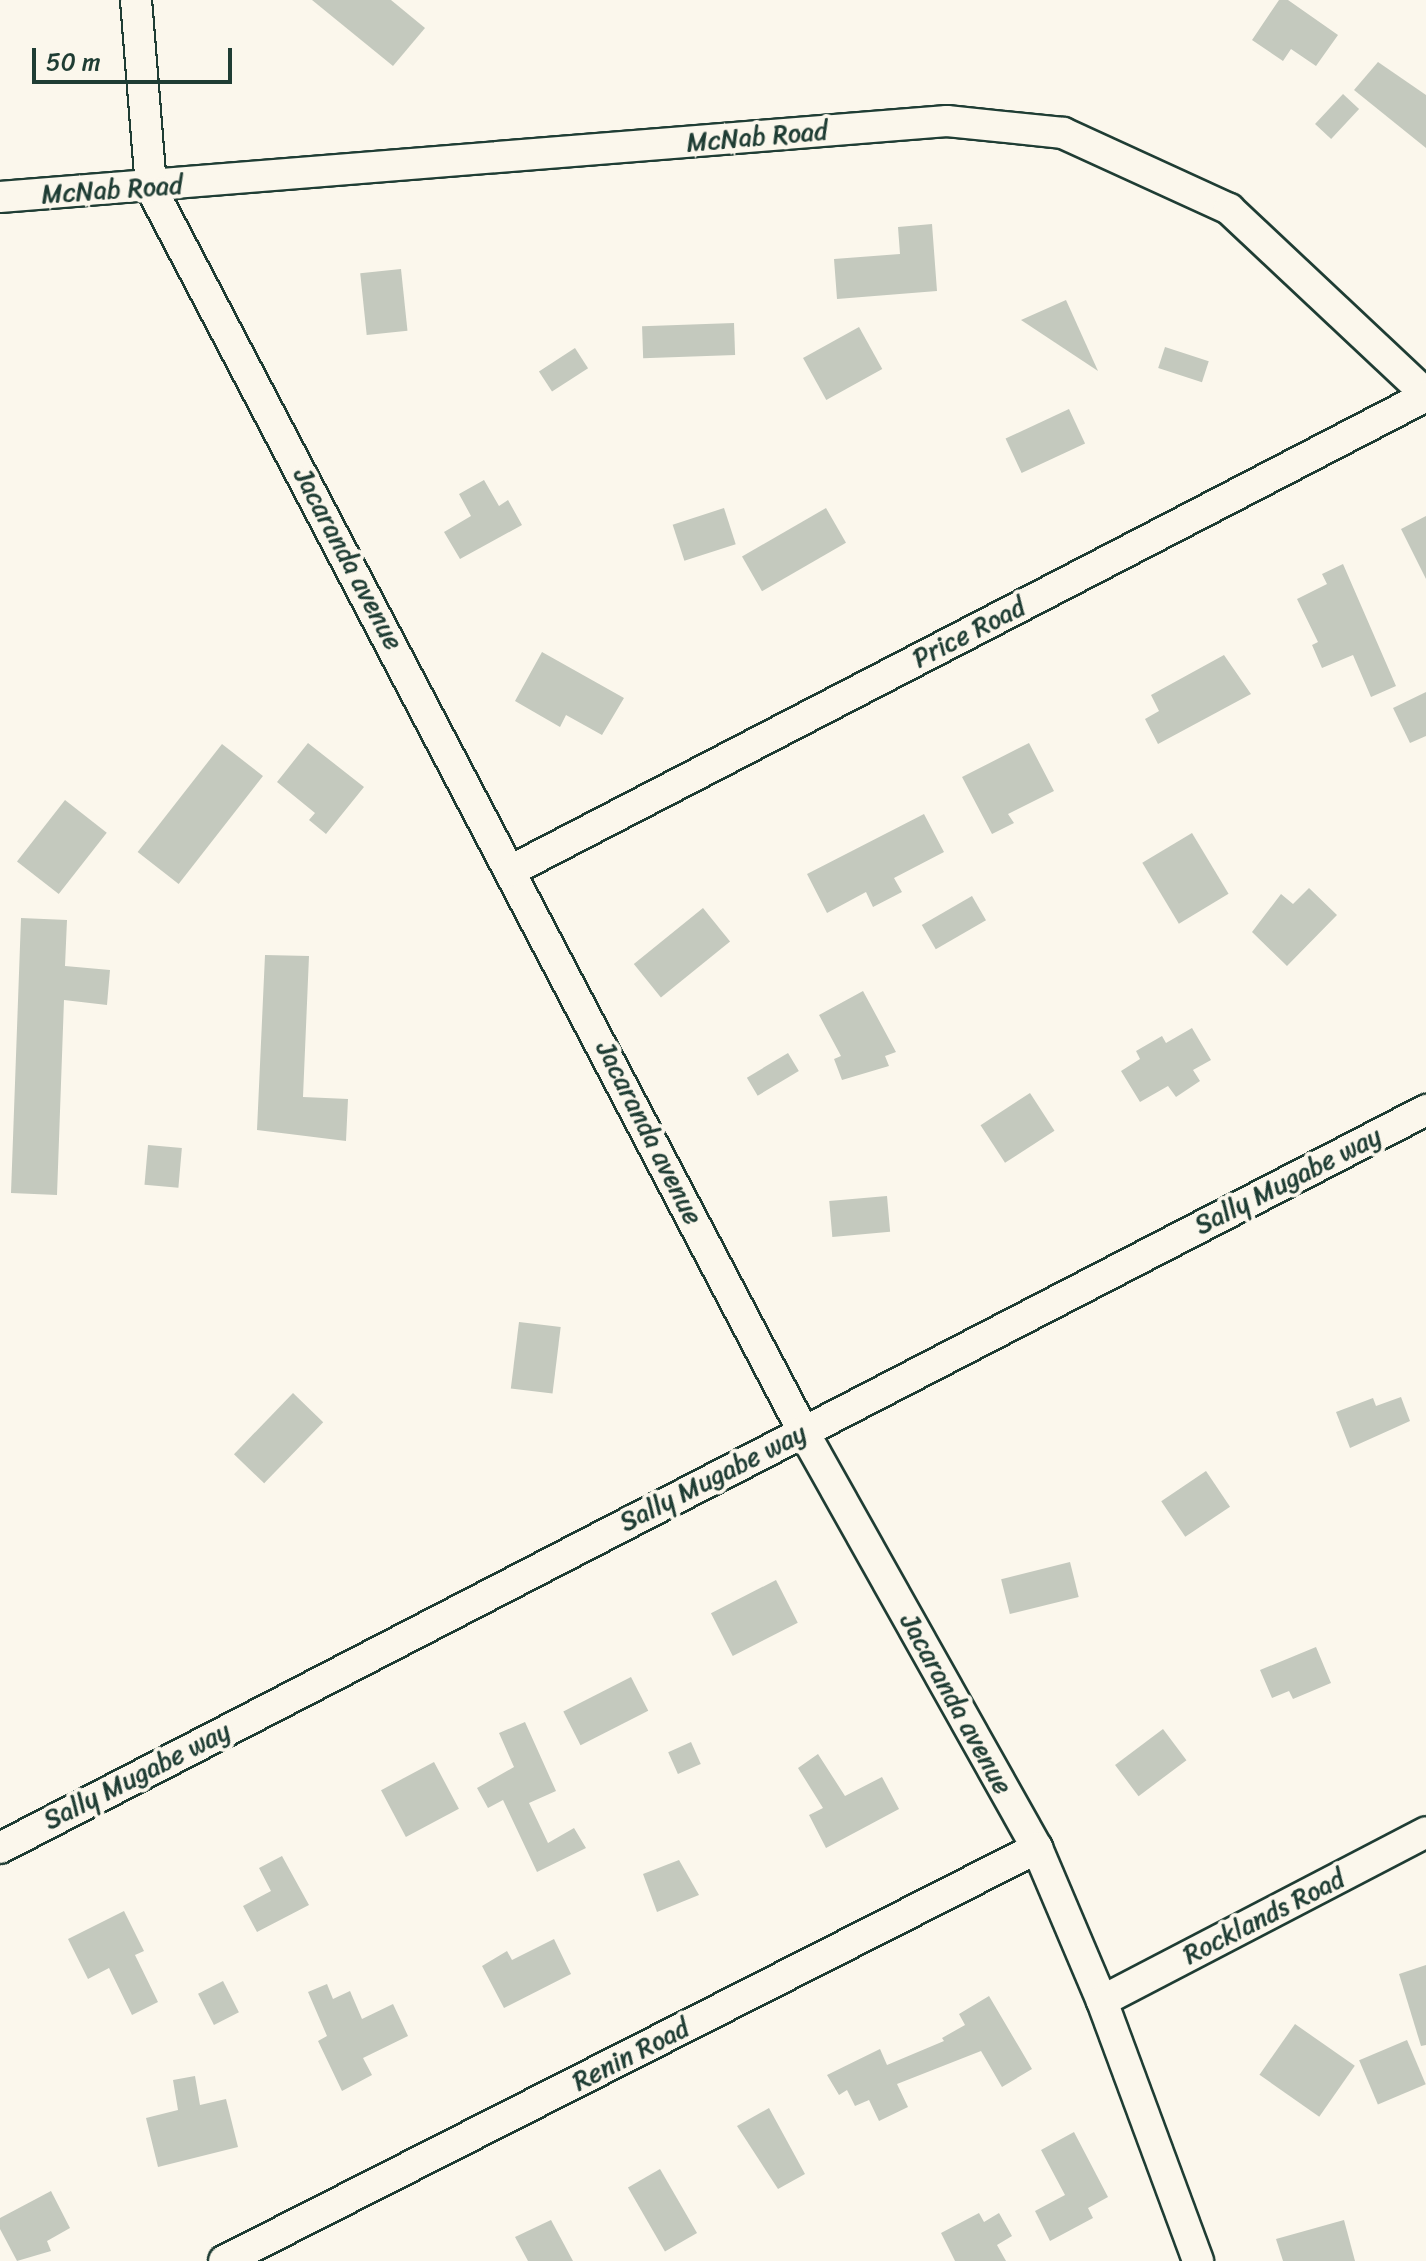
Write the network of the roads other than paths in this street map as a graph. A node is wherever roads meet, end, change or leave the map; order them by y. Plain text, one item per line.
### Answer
1 (136, 0) edge
2 (151, 188) junction
3 (0, 197) edge
4 (1426, 395) edge
5 (512, 870) junction
6 (1426, 1110) edge
7 (803, 1431) junction
8 (1426, 1832) edge
9 (0, 1848) edge
10 (1037, 1848) junction
11 (1102, 2001) junction
12 (224, 2261) edge
13 (1198, 2261) edge

1 - 2 street, Jacaranda avenue
2 - 3 street, McNab Road
2 - 4 street, McNab Road
2 - 5 street, Jacaranda avenue
4 - 5 street, Price Road
5 - 7 street, Jacaranda avenue
6 - 7 street, Sally Mugabe way
7 - 9 street, Sally Mugabe way
7 - 10 street, Jacaranda avenue
8 - 11 street, Rocklands Road
10 - 11 street, Jacaranda avenue
10 - 12 street, Renin Road
11 - 13 street, Jacaranda avenue

